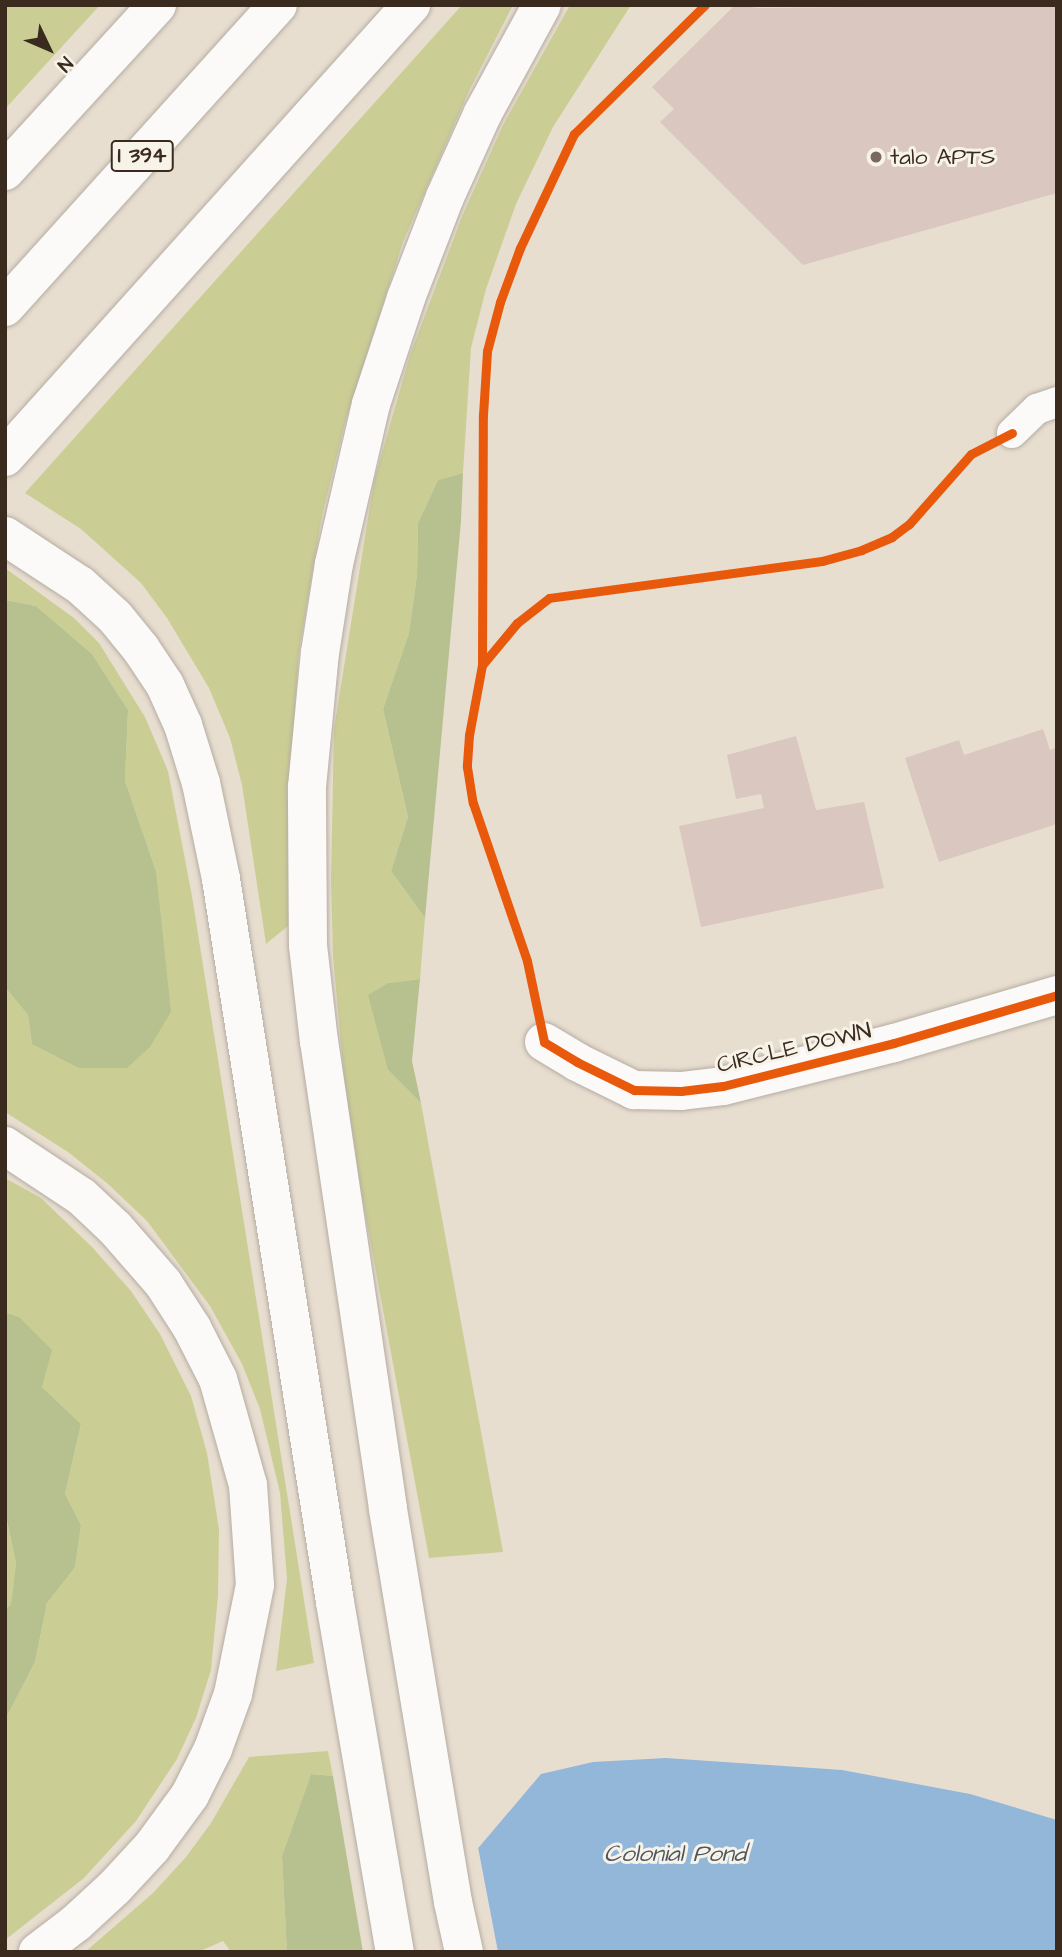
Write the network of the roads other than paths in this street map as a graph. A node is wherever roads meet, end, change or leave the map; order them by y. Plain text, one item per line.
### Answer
1 (157, 5) edge
2 (278, 5) edge
3 (411, 5) edge
4 (542, 5) edge
5 (5, 171) edge
6 (5, 307) edge
7 (1057, 402) edge
8 (1012, 433) dead end
9 (5, 457) edge
10 (5, 536) edge
11 (1057, 995) edge
12 (544, 1042) dead end
13 (5, 1146) edge
14 (38, 1952) edge
15 (395, 1952) edge
16 (464, 1952) edge

1 - 5 main road
2 - 6 main road, I 394
3 - 9 main road
4 - 16 main road
7 - 8 lane
10 - 15 main road
11 - 12 main road, CIRCLE DOWN
13 - 14 main road

